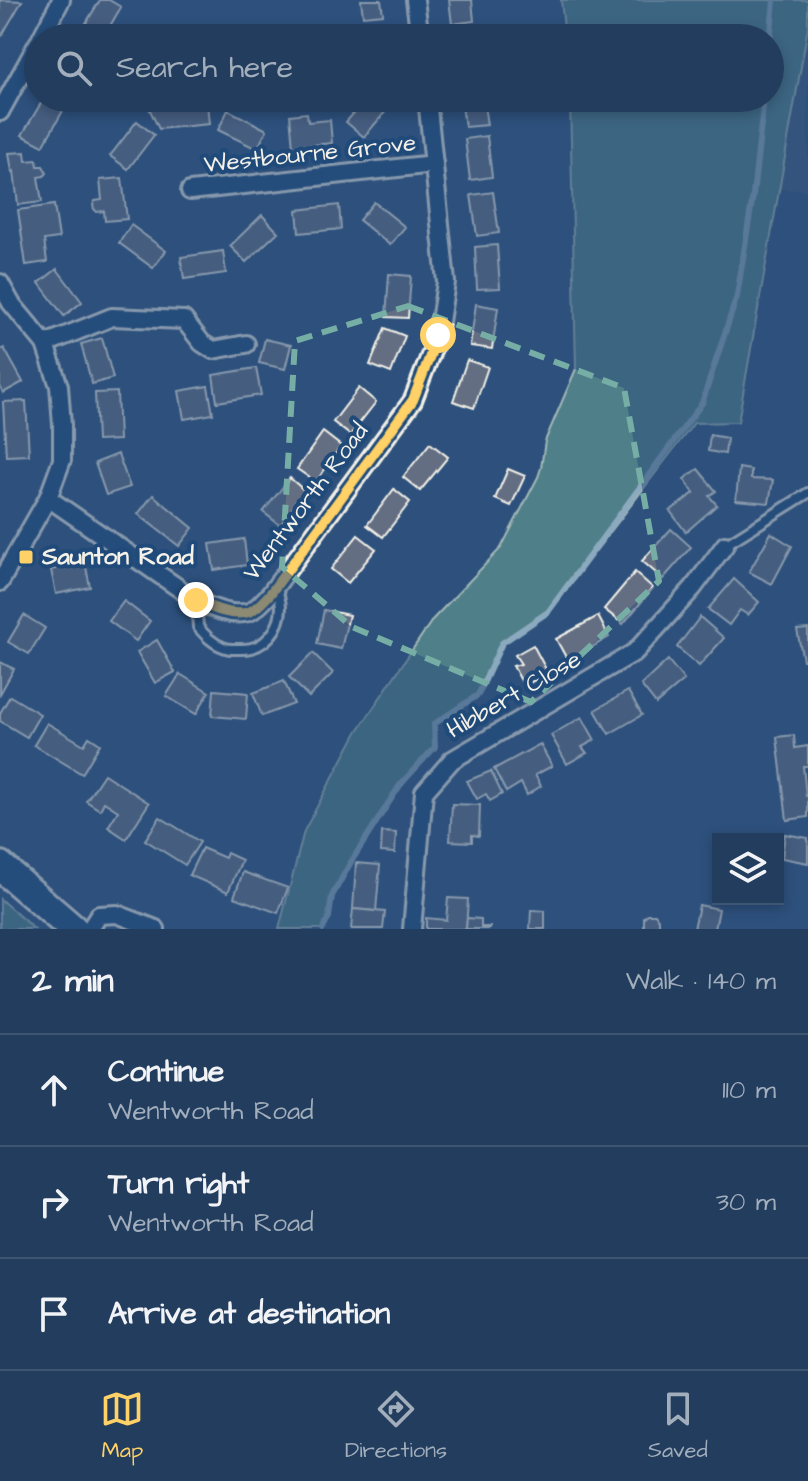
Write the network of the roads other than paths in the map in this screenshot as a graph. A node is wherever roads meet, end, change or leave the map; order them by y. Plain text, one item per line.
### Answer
1 (61, 0) edge
2 (415, 0) edge
3 (48, 24) edge
4 (418, 24) edge
5 (24, 68) edge
6 (0, 112) edge
7 (428, 112) edge
8 (434, 164) junction
9 (190, 191) dead end
10 (0, 283) edge
11 (45, 344) junction
12 (246, 344) dead end
13 (808, 493) edge
14 (48, 498) junction
15 (725, 545) joint
16 (0, 582) edge
17 (276, 586) junction
18 (196, 600) junction
19 (0, 866) edge
20 (73, 929) edge
21 (90, 929) edge
22 (156, 929) edge
23 (412, 929) edge

1 - 3 street
2 - 4 street
5 - 6 street
7 - 8 street, Wentworth Road
8 - 9 street, Westbourne Grove
8 - 17 street, Wentworth Road
10 - 11 street
11 - 12 street
11 - 14 street
13 - 15 lane
14 - 16 street
14 - 18 street, Wentworth Road
15 - 23 street, Hibbert Close
17 - 18 street, Wentworth Road
17 - 18 lane
19 - 20 highway
21 - 22 street

